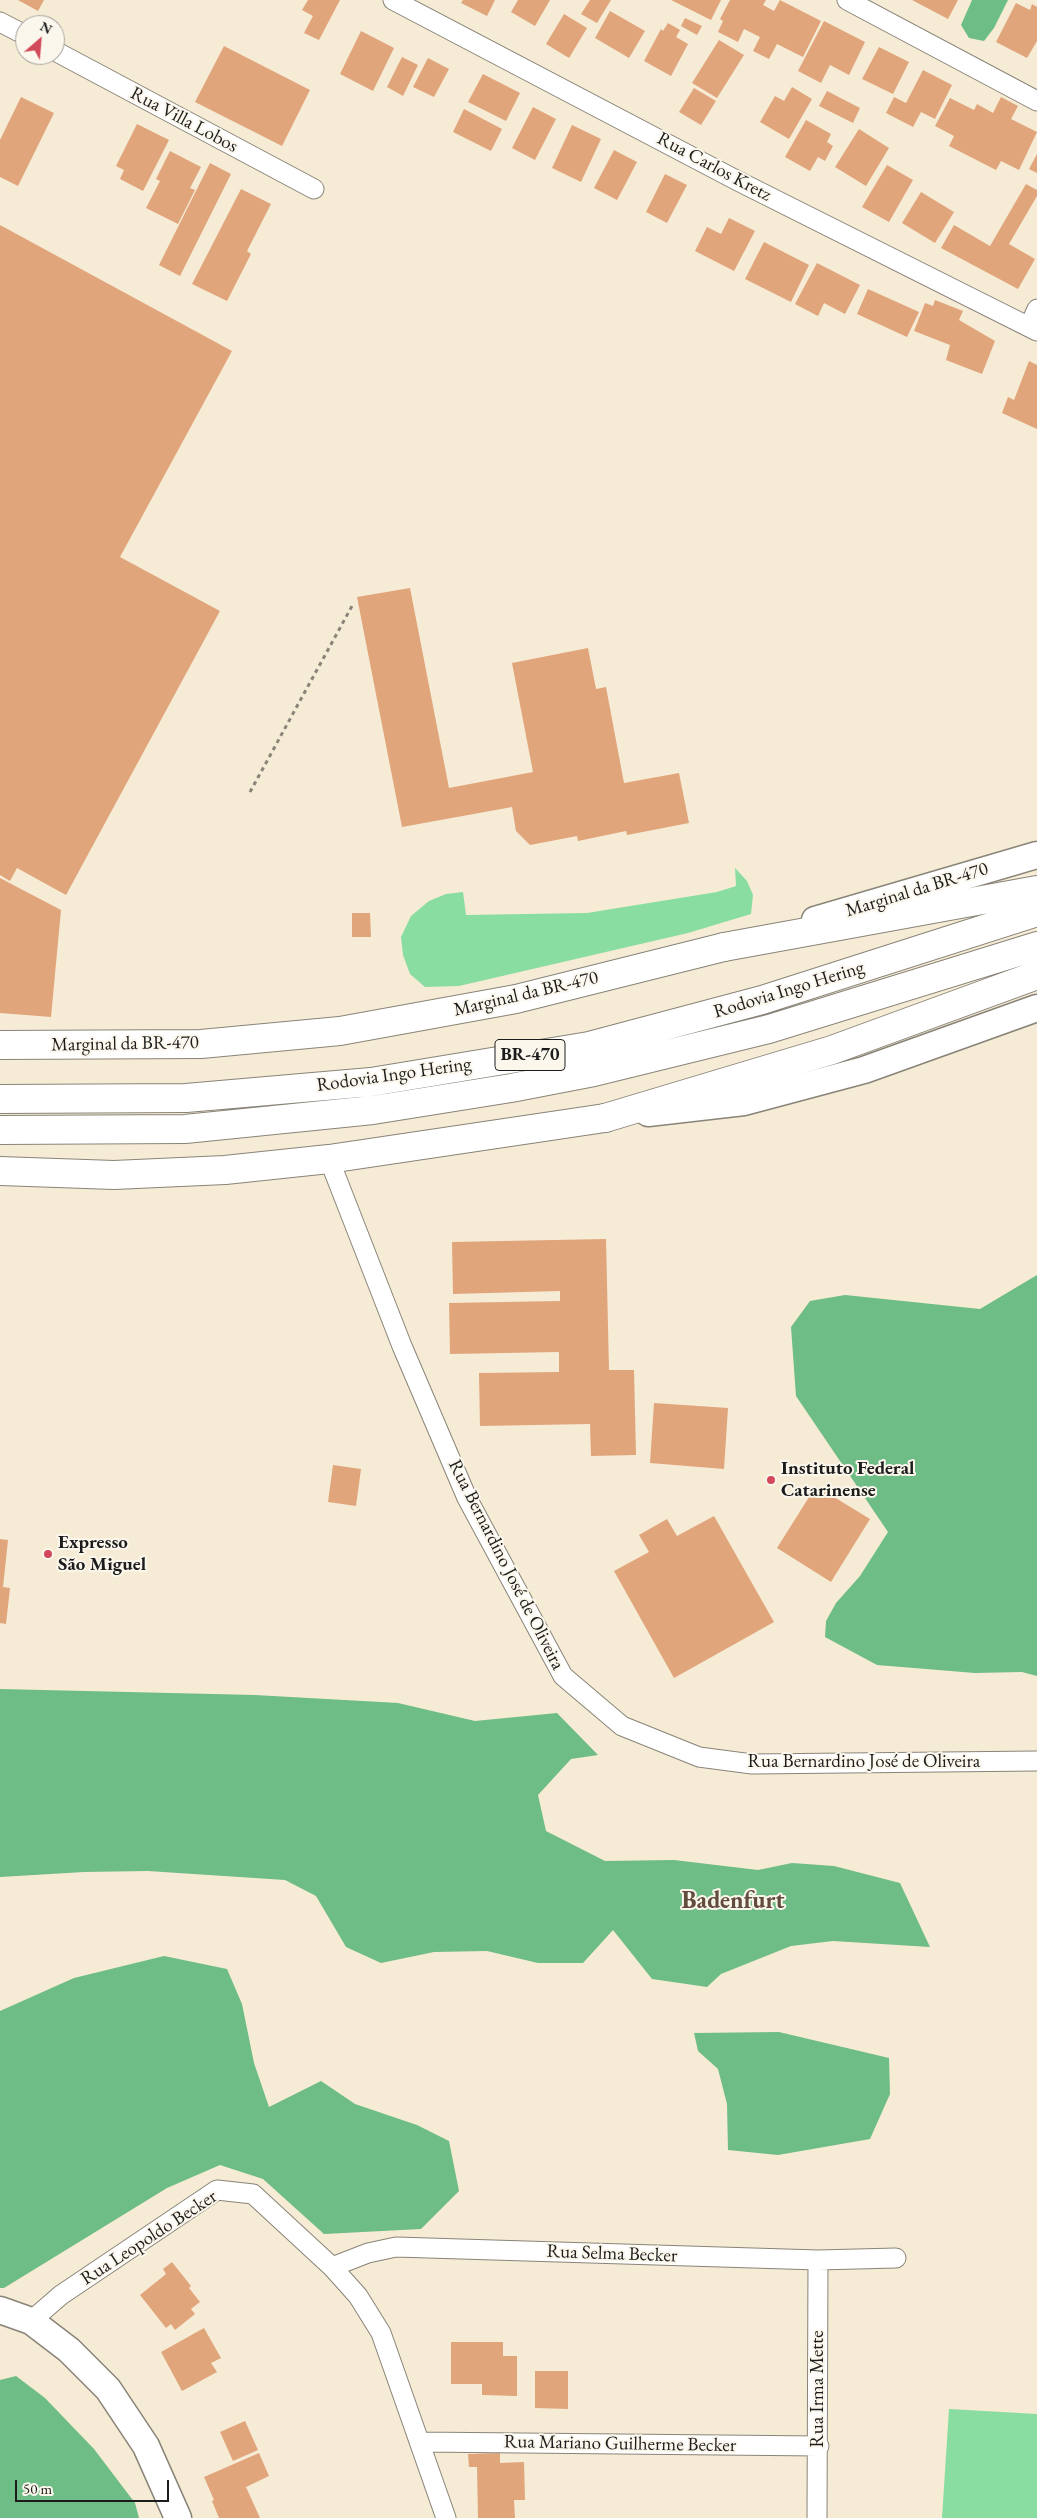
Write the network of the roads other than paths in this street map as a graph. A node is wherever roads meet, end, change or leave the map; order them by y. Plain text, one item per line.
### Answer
1 (393, 0) edge
2 (847, 0) edge
3 (0, 22) edge
4 (15, 30) edge
5 (65, 56) edge
6 (1037, 101) edge
7 (314, 189) dead end
8 (1037, 309) edge
9 (1033, 329) edge
10 (1037, 855) edge
11 (1037, 890) edge
12 (1037, 912) edge
13 (1037, 946) edge
14 (724, 947) junction
15 (1037, 975) edge
16 (1037, 1008) edge
17 (0, 1045) edge
18 (0, 1099) edge
19 (605, 1118) junction
20 (0, 1130) edge
21 (329, 1159) junction
22 (0, 1171) edge
23 (1037, 1761) edge
24 (896, 2258) dead end
25 (818, 2260) junction
26 (332, 2267) junction
27 (0, 2310) edge
28 (31, 2321) junction
29 (421, 2442) junction
30 (819, 2446) junction
31 (178, 2518) edge
32 (446, 2518) edge
33 (818, 2518) edge

1 - 9 street, Rua Carlos Kretz
2 - 6 street
3 - 4 street
5 - 7 street, Rua Villa Lobos
8 - 9 street
10 - 14 main road, Marginal da BR-470
11 - 14 main road
12 - 18 main road, Rodovia Ingo Hering / BR-470
13 - 20 main road, Rodovia Ingo Hering / BR-470
14 - 17 main road, Marginal da BR-470
15 - 19 main road
16 - 19 main road
19 - 21 main road
21 - 22 main road
21 - 23 street, Rua Bernardino José de Oliveira
24 - 25 street, Rua Selma Becker
25 - 26 street, Rua Selma Becker
25 - 30 street, Rua Irma Mette
26 - 28 street, Rua Leopoldo Becker
26 - 29 street, Rua Leopoldo Becker
27 - 28 main road
28 - 31 main road
29 - 30 street, Rua Mariano Guilherme Becker
29 - 32 street, Rua Leopoldo Becker
30 - 33 street, Rua Irma Mette

